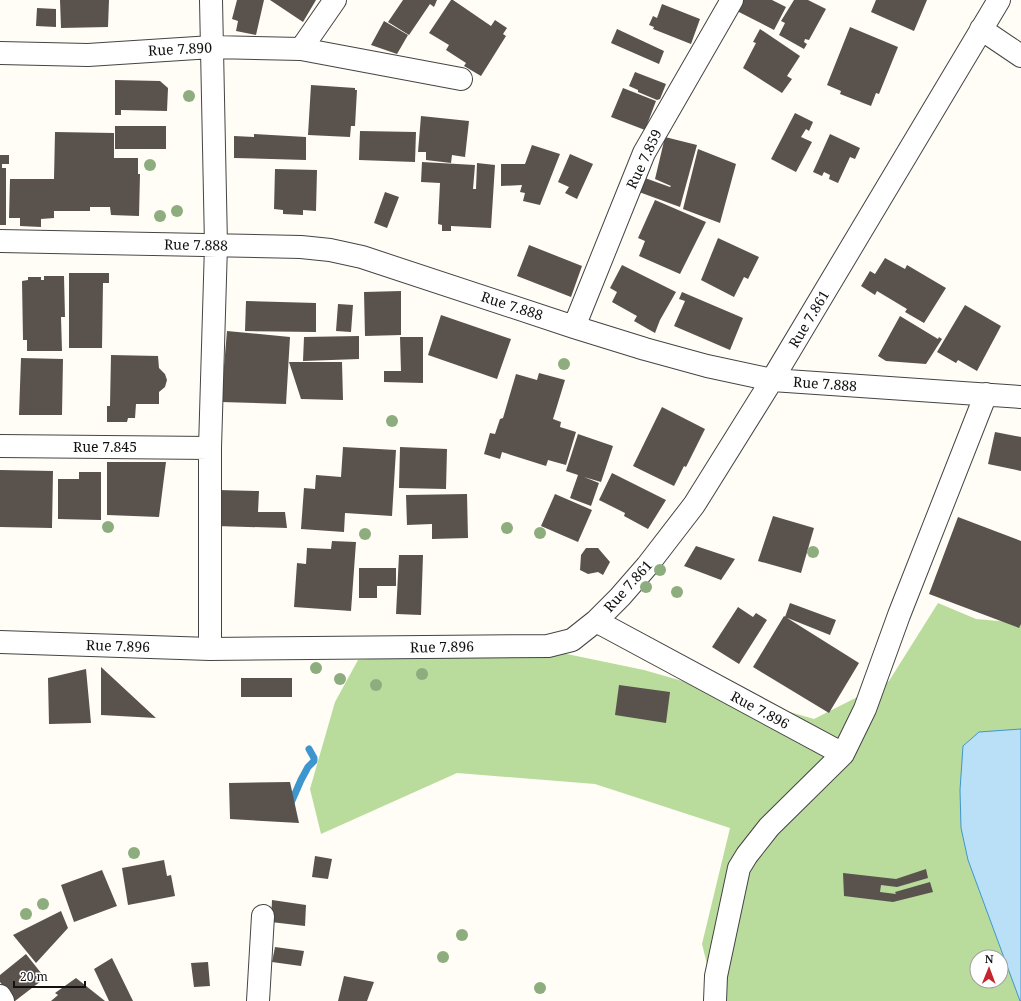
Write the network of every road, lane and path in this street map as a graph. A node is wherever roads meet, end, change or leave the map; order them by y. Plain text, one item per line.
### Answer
1 (211, 0) edge
2 (335, 0) edge
3 (732, 0) edge
4 (999, 0) edge
5 (981, 29) junction
6 (212, 47) junction
7 (301, 49) junction
8 (0, 53) edge
9 (1021, 56) edge
10 (462, 79) dead end
11 (0, 241) edge
12 (216, 245) junction
13 (574, 327) junction
14 (772, 380) junction
15 (986, 394) junction
16 (1021, 397) edge
17 (0, 446) edge
18 (210, 448) junction
19 (596, 620) junction
20 (0, 642) edge
21 (210, 649) junction
22 (843, 754) junction
23 (263, 916) dead end
24 (0, 996) edge
25 (3, 1001) edge
26 (258, 1001) edge
27 (715, 1001) edge

1 - 6 street
2 - 7 street
3 - 13 street, Rue 7.859
4 - 5 street, Rue 7.861
5 - 9 street
5 - 14 street, Rue 7.861
6 - 7 street, Rue 7.890
6 - 8 street, Rue 7.890
6 - 12 street
7 - 10 street, Rue 7.890
11 - 12 street, Rue 7.888
12 - 13 street, Rue 7.888
12 - 18 street
13 - 14 street, Rue 7.888
14 - 15 street, Rue 7.888
14 - 19 street, Rue 7.861
15 - 16 street, Rue 7.888
15 - 22 street
17 - 18 street, Rue 7.845
18 - 21 street
19 - 21 street, Rue 7.896
19 - 22 street, Rue 7.896
20 - 21 street, Rue 7.896
22 - 27 street
23 - 26 street
24 - 25 street

